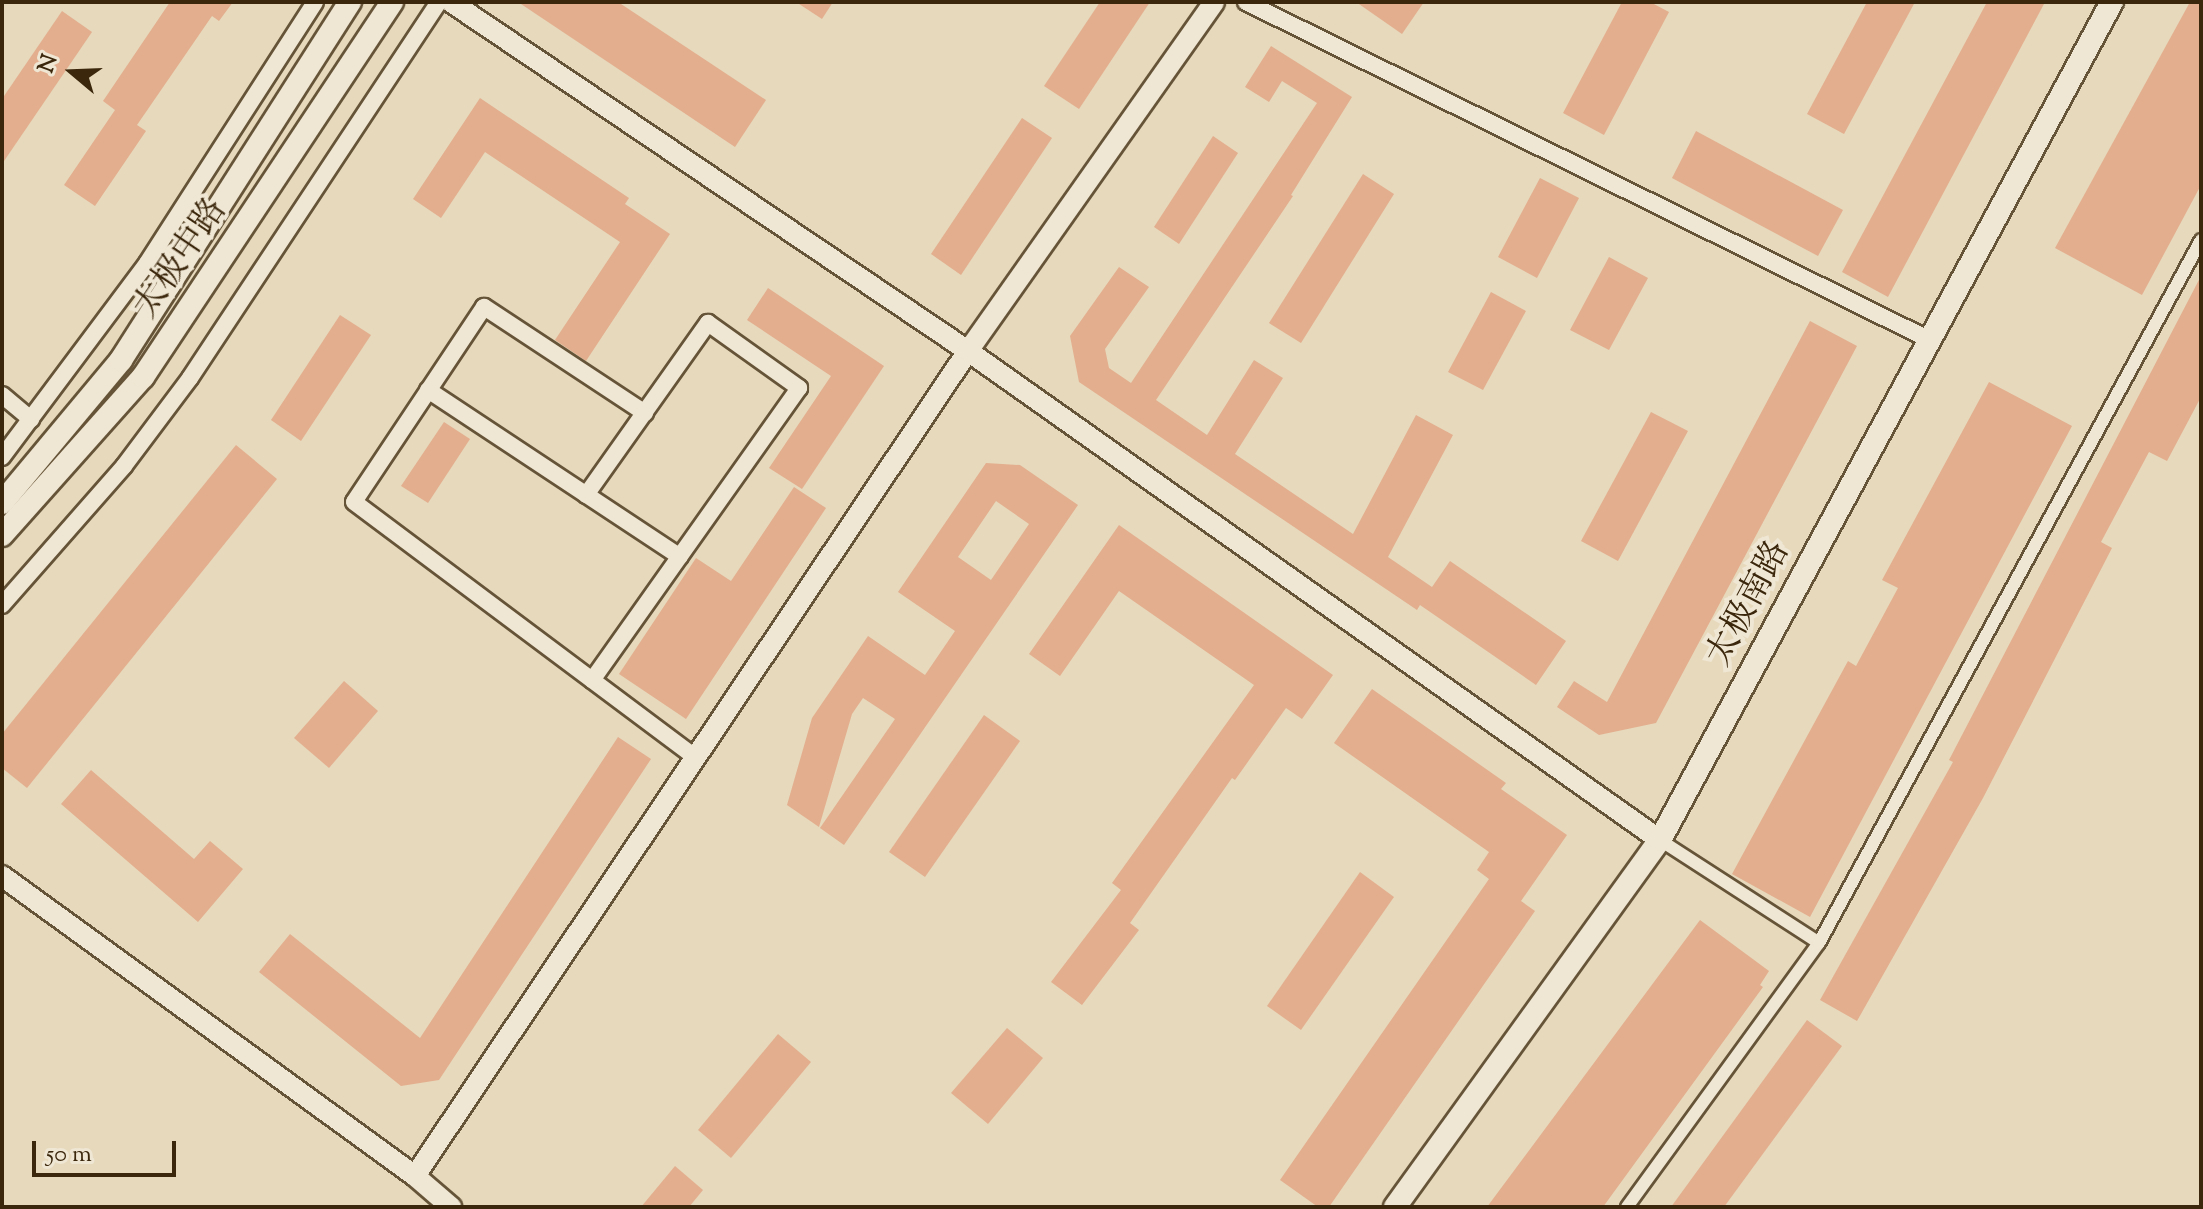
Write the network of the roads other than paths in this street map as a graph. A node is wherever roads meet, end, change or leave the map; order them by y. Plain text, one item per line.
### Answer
1 (315, 2) edge
2 (350, 2) edge
3 (392, 2) edge
4 (439, 2) edge
5 (451, 2) edge
6 (1214, 2) edge
7 (1246, 2) edge
8 (2112, 2) edge
9 (2201, 240) edge
10 (1930, 340) junction
11 (968, 351) junction
12 (428, 390) junction
13 (2, 395) edge
14 (645, 413) junction
15 (31, 419) junction
16 (2, 457) edge
17 (586, 495) junction
18 (2, 503) edge
19 (2, 535) edge
20 (680, 557) junction
21 (2, 605) edge
22 (592, 680) junction
23 (695, 757) junction
24 (1660, 840) junction
25 (2, 876) edge
26 (1819, 943) junction
27 (415, 1176) junction
28 (451, 1207) edge
29 (1395, 1207) edge
30 (1627, 1207) edge

1 - 15 street
2 - 18 main road, 太极中路
3 - 19 main road, 太极中路
4 - 21 street
5 - 11 street
6 - 11 street
7 - 10 street
8 - 10 main road, 太极南路
9 - 26 street
10 - 24 main road, 太极南路
11 - 23 street
11 - 24 street
12 - 14 street
12 - 17 street
12 - 22 street
13 - 15 street
14 - 17 street
14 - 20 street
15 - 16 street
17 - 20 street
20 - 22 street
22 - 23 street
23 - 27 street
24 - 26 street
24 - 29 main road, 太极南路
25 - 27 street
26 - 30 street
27 - 28 street

